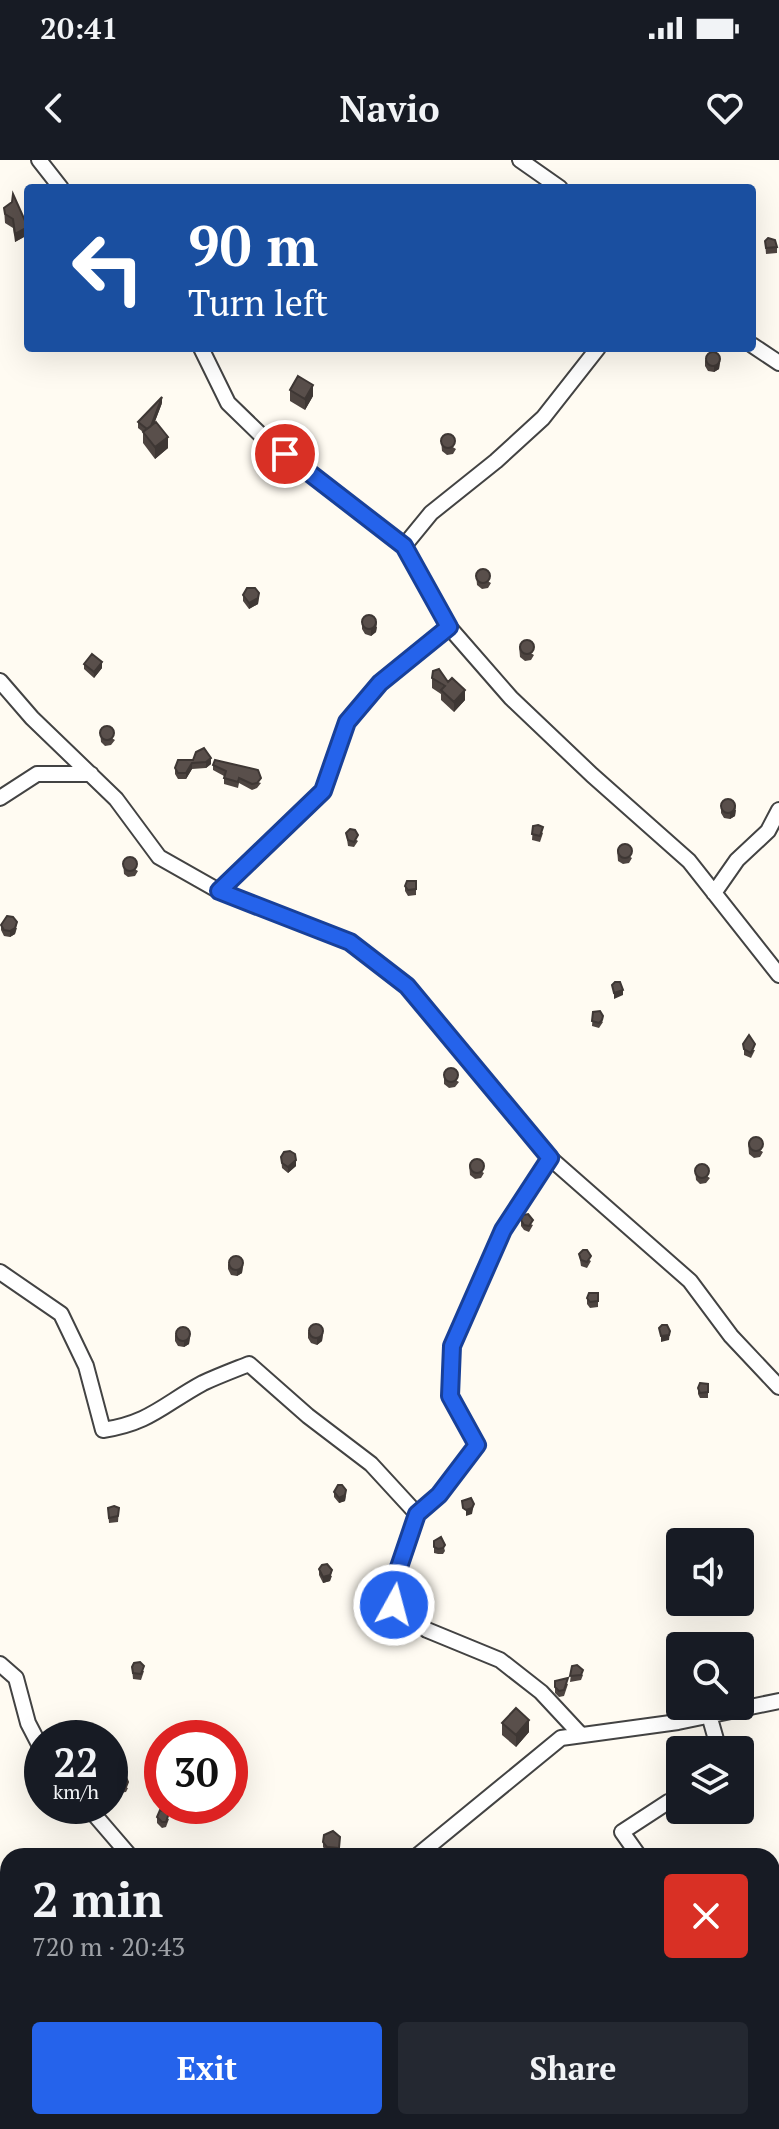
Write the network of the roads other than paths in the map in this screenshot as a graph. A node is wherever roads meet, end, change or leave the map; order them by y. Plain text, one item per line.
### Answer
1 (39, 160) edge
2 (520, 160) edge
3 (58, 184) edge
4 (554, 184) edge
5 (756, 348) edge
6 (203, 352) edge
7 (595, 352) edge
8 (779, 363) edge
9 (404, 546) junction
10 (449, 627) junction
11 (0, 681) edge
12 (91, 774) junction
13 (0, 798) edge
14 (779, 810) edge
15 (219, 891) junction
16 (714, 893) junction
17 (779, 975) edge
18 (550, 1158) junction
19 (0, 1272) edge
20 (779, 1386) edge
21 (417, 1514) junction
22 (0, 1664) edge
23 (779, 1701) edge
24 (754, 1706) edge
25 (27, 1720) edge
26 (677, 1720) edge
27 (581, 1735) junction
28 (666, 1803) edge
29 (102, 1824) edge
30 (123, 1848) edge
31 (434, 1848) edge
32 (633, 1848) edge

1 - 3 street
2 - 4 street
5 - 8 street
6 - 9 street
7 - 9 street
9 - 10 street
10 - 15 lane
10 - 16 street
11 - 12 street
12 - 13 street
12 - 15 street
14 - 16 street
15 - 18 street
16 - 17 street
18 - 20 street
18 - 21 street
19 - 21 street
21 - 27 street
22 - 25 street
23 - 24 street
26 - 27 street
27 - 31 street
28 - 32 street
29 - 30 street

